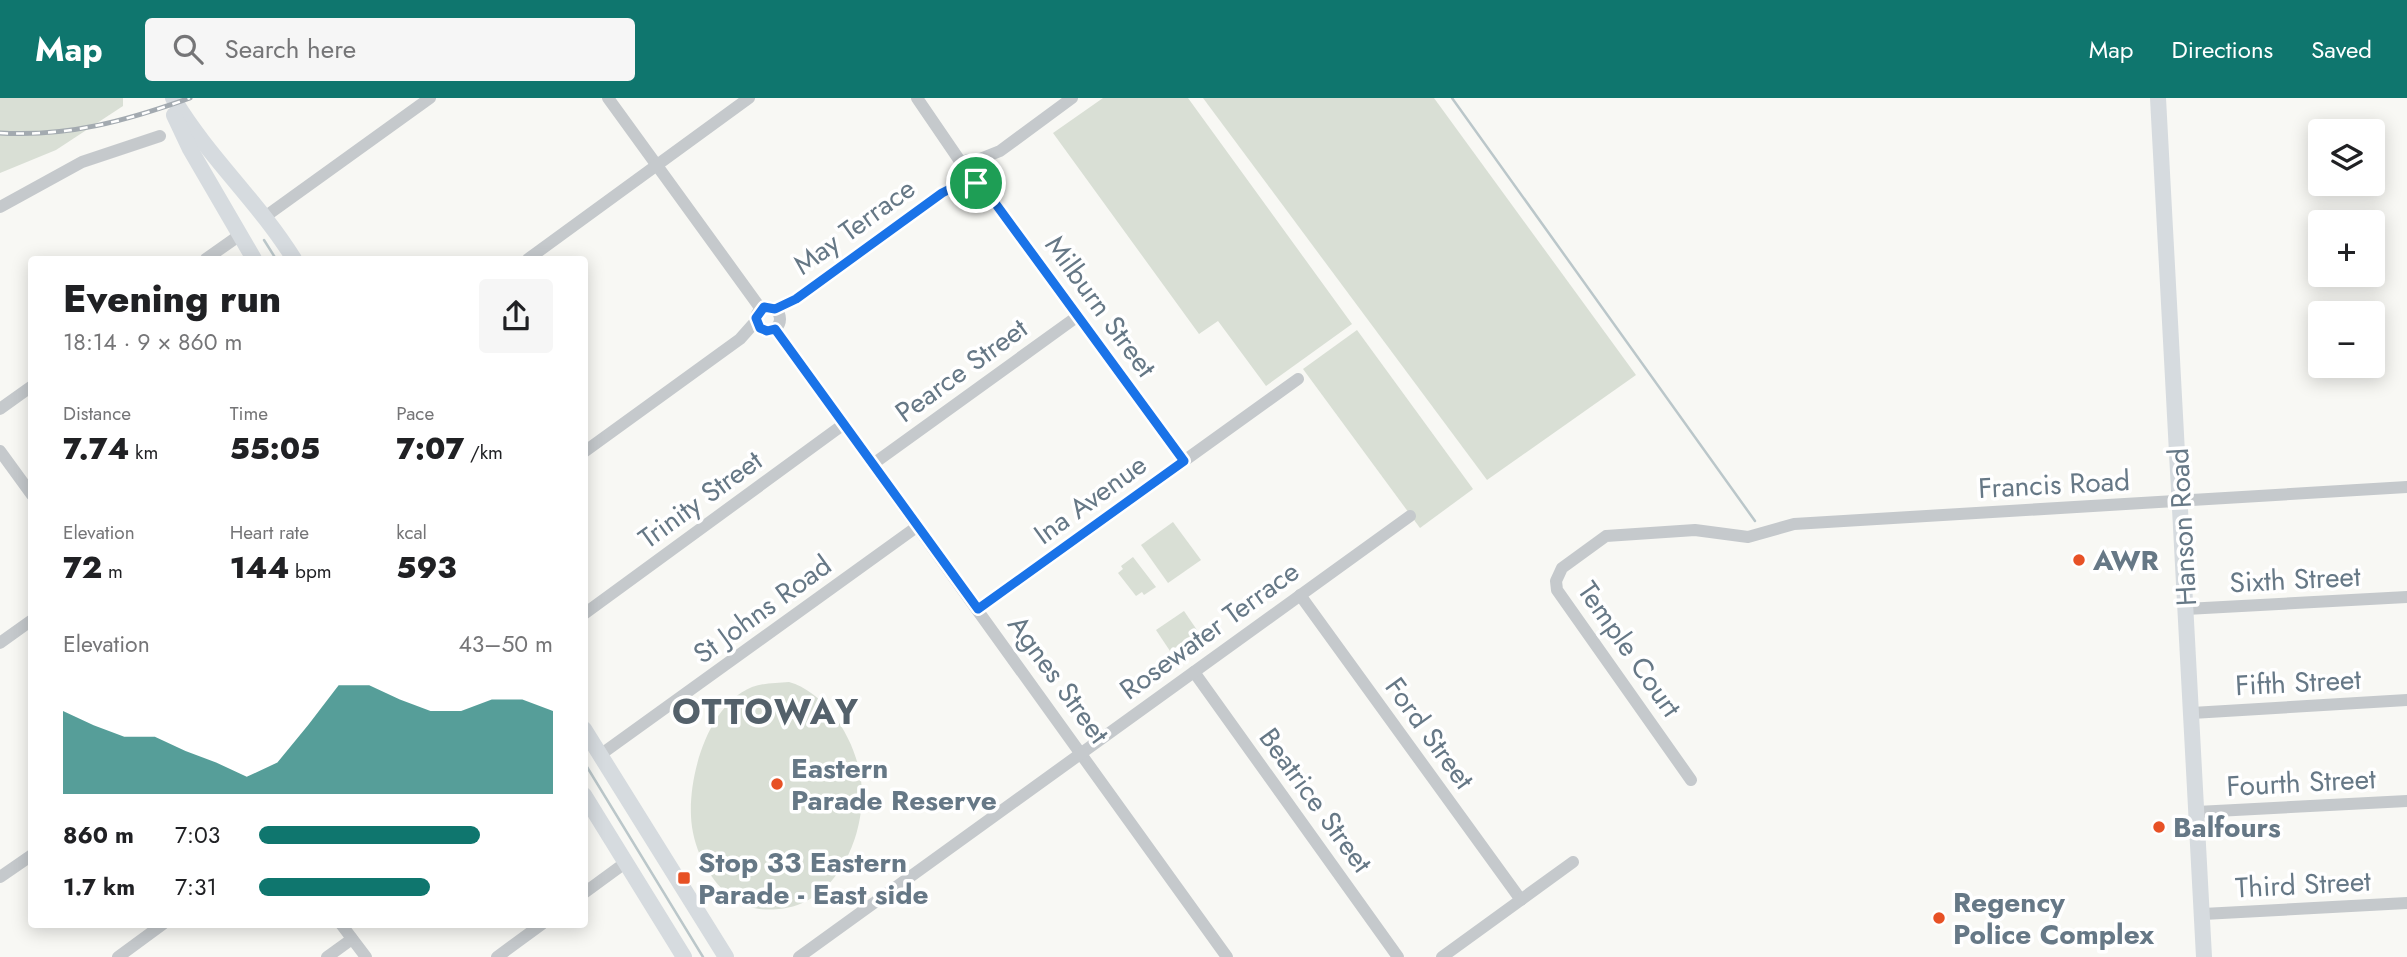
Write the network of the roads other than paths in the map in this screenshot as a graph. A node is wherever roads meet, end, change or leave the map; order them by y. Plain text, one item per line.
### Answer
1 (168, 98) edge
2 (173, 98) edge
3 (430, 98) edge
4 (608, 98) edge
5 (749, 98) edge
6 (917, 98) edge
7 (1072, 98) edge
8 (2158, 98) edge
9 (160, 135) dead end
10 (219, 164) junction
11 (657, 165) junction
12 (970, 172) junction
13 (221, 203) junction
14 (0, 207) edge
15 (266, 216) junction
16 (240, 235) junction
17 (210, 256) edge
18 (252, 256) edge
19 (292, 256) edge
20 (532, 256) edge
21 (777, 312) junction
22 (1078, 316) junction
23 (764, 322) junction
24 (1298, 379) dead end
25 (28, 389) edge
26 (0, 409) edge
27 (844, 424) junction
28 (588, 449) edge
29 (0, 452) edge
30 (1184, 461) junction
31 (873, 464) junction
32 (2407, 487) edge
33 (28, 490) edge
34 (2180, 501) junction
35 (1410, 516) dead end
36 (918, 526) junction
37 (1748, 537) joint
38 (1300, 595) junction
39 (2407, 597) edge
40 (978, 609) junction
41 (2186, 609) junction
42 (588, 611) edge
43 (28, 623) edge
44 (0, 643) edge
45 (1194, 672) junction
46 (2407, 700) edge
47 (2192, 713) junction
48 (588, 736) edge
49 (1082, 752) junction
50 (600, 755) junction
51 (1691, 780) dead end
52 (2407, 801) edge
53 (588, 802) edge
54 (2197, 812) junction
55 (28, 858) edge
56 (1573, 862) dead end
57 (625, 863) junction
58 (0, 877) edge
59 (588, 890) edge
60 (1521, 900) junction
61 (2407, 902) edge
62 (2203, 914) junction
63 (158, 928) edge
64 (344, 928) edge
65 (537, 928) edge
66 (352, 939) junction
67 (118, 957) edge
68 (327, 957) edge
69 (366, 957) edge
70 (497, 957) edge
71 (684, 957) edge
72 (726, 957) edge
73 (799, 957) edge
74 (1227, 957) edge
75 (1398, 957) edge
76 (1442, 957) edge
77 (2204, 957) edge

1 - 13 main road
2 - 10 main road
3 - 15 street
4 - 11 street
5 - 11 street
6 - 12 street, Milburn Street
7 - 12 street, May Terrace
8 - 34 main road, Hanson Road
9 - 14 street
10 - 13 main road
10 - 15 main road
11 - 20 street
11 - 23 street, Agnes Street
12 - 21 street, May Terrace
12 - 22 street, Milburn Street
13 - 16 main road
15 - 19 main road
16 - 17 street
16 - 18 main road
21 - 23 street
21 - 23 street
22 - 30 street, Milburn Street
22 - 31 street, Pearce Street
23 - 27 street, Agnes Street
23 - 28 street
24 - 30 street, Ina Avenue
25 - 26 street
27 - 31 street, Agnes Street
27 - 42 street, Trinity Street
29 - 33 street
30 - 40 street, Ina Avenue
31 - 36 street, Agnes Street
32 - 34 street, Francis Road
34 - 37 street, Francis Road
34 - 41 main road, Hanson Road
35 - 38 street, Rosewater Terrace
36 - 40 street, Agnes Street
36 - 50 street, St Johns Road
37 - 51 street, Temple Court
38 - 45 street, Rosewater Terrace
38 - 60 street, Ford Street
39 - 41 street, Sixth Street
40 - 49 street, Agnes Street
41 - 47 main road, Hanson Road
43 - 44 street
45 - 49 street, Rosewater Terrace
45 - 75 street, Beatrice Street
46 - 47 street, Fifth Street
47 - 54 main road, Hanson Road
48 - 50 main road
49 - 73 street, Rosewater Terrace
49 - 74 street, Agnes Street
50 - 72 main road
52 - 54 street, Fourth Street
53 - 57 main road
54 - 62 main road, Hanson Road
55 - 58 street
56 - 60 street
57 - 59 street
57 - 71 main road
60 - 76 street
61 - 62 street, Third Street
62 - 77 main road, Hanson Road
63 - 67 street
64 - 66 street
65 - 70 street
66 - 68 street
66 - 69 street

